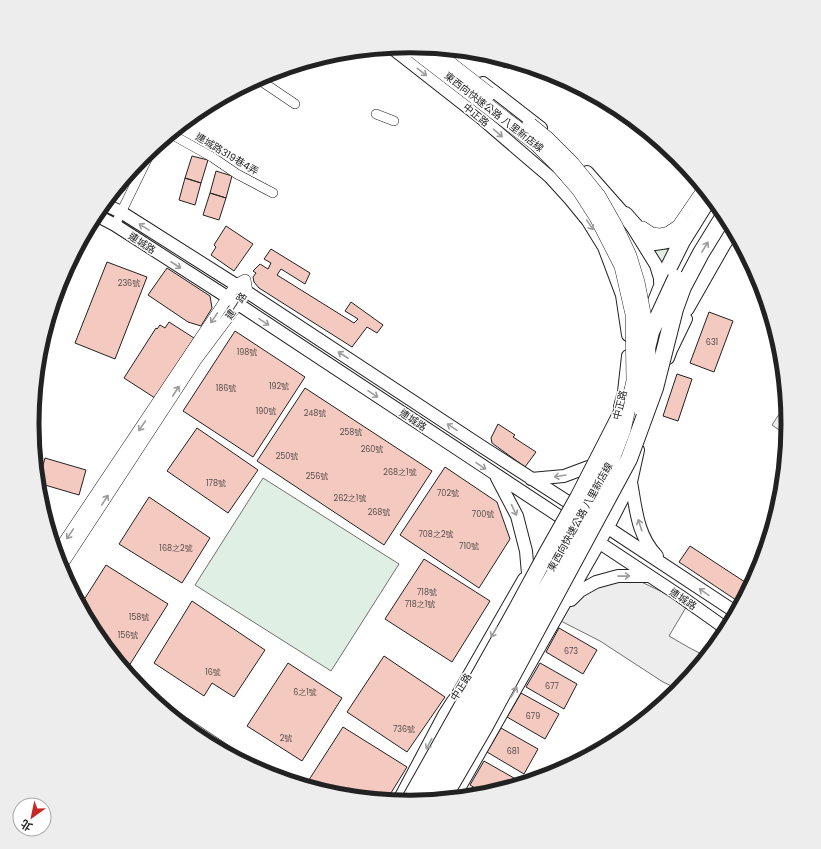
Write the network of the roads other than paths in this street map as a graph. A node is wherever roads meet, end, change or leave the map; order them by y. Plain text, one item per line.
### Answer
1 (399, 53) edge
2 (427, 54) edge
3 (427, 54) edge
4 (428, 54) edge
5 (447, 55) edge
6 (264, 83) edge
7 (295, 104) dead end
8 (376, 114) dead end
9 (394, 121) dead end
10 (176, 137) edge
11 (143, 167) edge
12 (700, 192) edge
13 (273, 193) dead end
14 (707, 201) edge
15 (597, 206) junction
16 (110, 207) edge
17 (713, 210) edge
18 (121, 212) junction
19 (698, 216) junction
20 (102, 218) edge
21 (628, 221) junction
22 (721, 221) edge
23 (115, 225) junction
24 (729, 234) edge
25 (733, 240) edge
26 (604, 247) junction
27 (662, 281) junction
28 (630, 283) junction
29 (700, 284) junction
30 (236, 285) junction
31 (247, 292) junction
32 (228, 298) junction
33 (238, 304) junction
34 (649, 315) junction
35 (667, 317) junction
36 (686, 319) junction
37 (671, 350) junction
38 (627, 364) junction
39 (640, 377) junction
40 (655, 388) junction
41 (611, 432) junction
42 (588, 467) junction
43 (496, 476) junction
44 (532, 478) junction
45 (631, 482) junction
46 (598, 497) junction
47 (574, 505) junction
48 (596, 520) junction
49 (565, 521) junction
50 (608, 527) junction
51 (587, 536) junction
52 (599, 543) junction
53 (60, 548) edge
54 (65, 561) edge
55 (670, 568) junction
56 (528, 574) junction
57 (649, 576) junction
58 (580, 577) junction
59 (732, 610) edge
60 (559, 613) junction
61 (722, 626) edge
62 (456, 793) edge
63 (445, 794) edge
64 (427, 795) edge
65 (436, 795) edge
66 (401, 796) edge
67 (412, 796) edge
68 (422, 796) edge

1 -> 26 main road, 中正路
2 - 15 main road, 中正路
3 - 68 highway, 東西向快速公路 八里新店線, bridge
4 - 65 highway, 東西向快速公路 八里新店線, bridge
5 - 21 main road
6 - 7 street
8 - 9 street
10 - 13 street, 連城路319巷4弄
11 - 18 street
12 - 21 street
14 - 19 highway
15 - 21 main road
15 - 28 main road, 中正路
16 - 18 main road, 連城路
17 - 39 highway, bridge
18 - 23 street
30 -> 18 main road, 連城路
19 - 21 highway
19 - 27 highway
20 - 23 main road, 連城路
21 - 27 main road
40 -> 22 highway, bridge
23 -> 32 main road, 連城路
24 - 29 highway
25 - 36 street
26 - 28 main road
26 - 38 main road, 中正路
27 - 34 main road
27 - 35 main road
28 - 34 main road, 中正路
29 - 35 highway
29 - 36 highway
30 - 31 main road, 連城路
30 - 32 street, 建一路
31 - 33 street, 建一路
44 -> 31 main road, 連城路
32 - 33 main road, 連城路
32 -> 53 street, 建一路
33 -> 43 main road, 連城路
54 -> 33 street, 建一路
34 - 35 main road
34 - 38 main road
35 - 37 main road
36 - 37 main road
37 - 45 main road
38 - 41 main road, 中正路
39 - 46 highway, bridge
39 - 67 highway, bridge
40 - 46 highway, bridge
40 - 63 highway, bridge
41 - 42 main road, 中正路
41 - 47 main road
42 -> 44 main road
42 - 47 main road, 中正路
43 - 49 main road, 連城路
43 -> 56 main road
44 - 47 main road, 連城路
45 - 50 main road
55 -> 45 main road
46 - 64 highway, bridge
47 - 48 main road, 連城路
47 - 49 main road, 中正路
48 - 50 main road, 連城路
48 - 51 street
49 - 51 main road, 連城路
49 - 56 main road, 中正路
50 - 52 main road
50 - 55 main road, 連城路
51 - 52 main road, 連城路
51 - 58 main road
52 - 57 main road, 連城路
52 - 58 main road
59 -> 55 main road, 連城路
56 -> 66 main road, 中正路
60 -> 57 main road
57 - 61 main road, 連城路
58 - 60 main road
62 -> 60 main road

